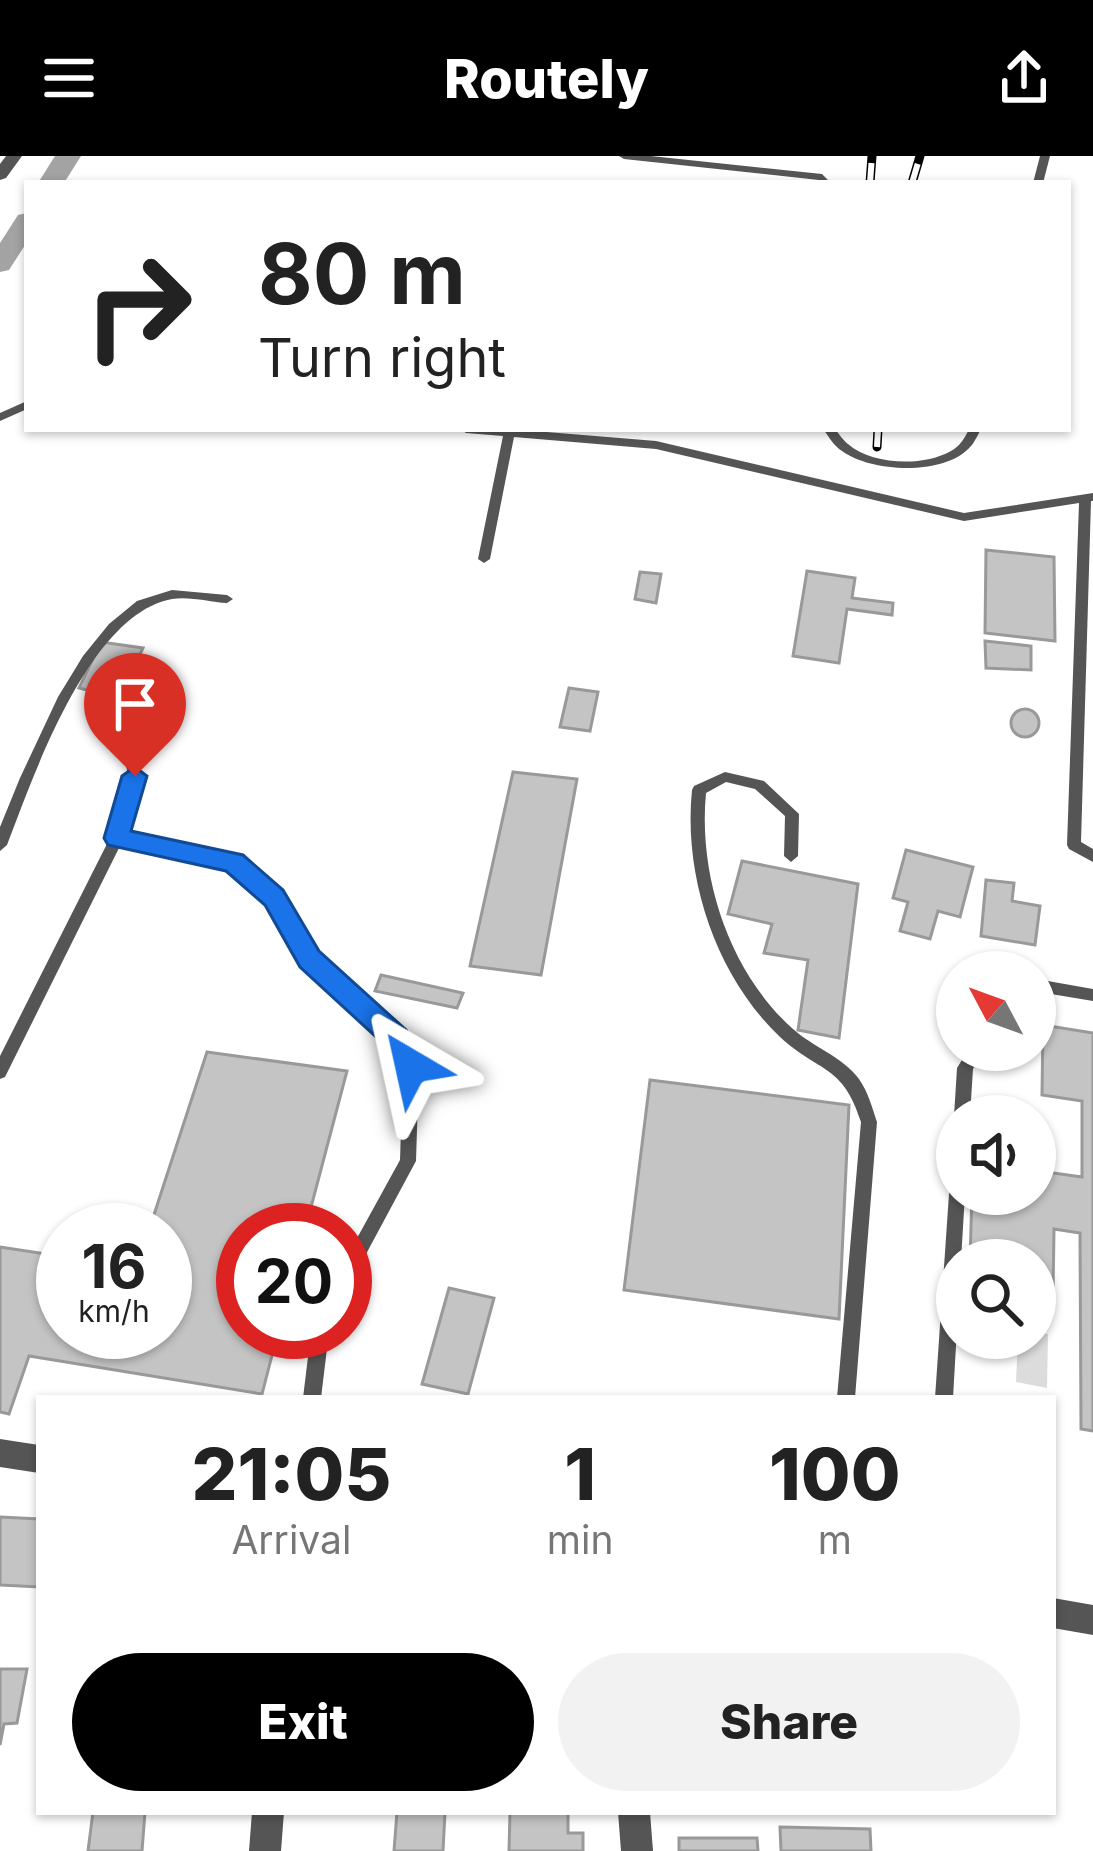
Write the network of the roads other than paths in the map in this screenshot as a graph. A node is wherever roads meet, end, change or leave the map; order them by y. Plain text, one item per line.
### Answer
1 (14, 156) edge
2 (624, 156) edge
3 (0, 175) edge
4 (824, 180) edge
5 (498, 432) edge
6 (832, 432) edge
7 (974, 432) edge
8 (508, 433) junction
9 (1089, 498) edge
10 (484, 559) dead end
11 (227, 599) dead end
12 (119, 737) dead end
13 (117, 838) junction
14 (0, 845) edge
15 (790, 856) dead end
16 (1093, 856) edge
17 (1056, 988) edge
18 (1093, 994) edge
19 (0, 1072) edge
20 (956, 1215) edge
21 (372, 1227) edge
22 (317, 1359) edge
23 (312, 1395) edge
24 (846, 1395) edge
25 (944, 1395) edge
26 (0, 1453) edge
27 (36, 1459) edge
28 (1056, 1614) edge
29 (1093, 1621) edge
30 (268, 1815) edge
31 (634, 1815) edge
32 (265, 1851) edge
33 (637, 1851) edge

1 - 3 street
2 - 4 lane
5 - 8 lane
6 - 7 lane
8 - 9 lane
8 - 10 lane
9 - 16 lane
11 - 14 lane
12 - 13 lane
13 - 19 lane
13 - 21 lane
15 - 24 lane
17 - 18 lane
20 - 25 lane
22 - 23 lane
26 - 27 street
28 - 29 street
30 - 32 street
31 - 33 street

